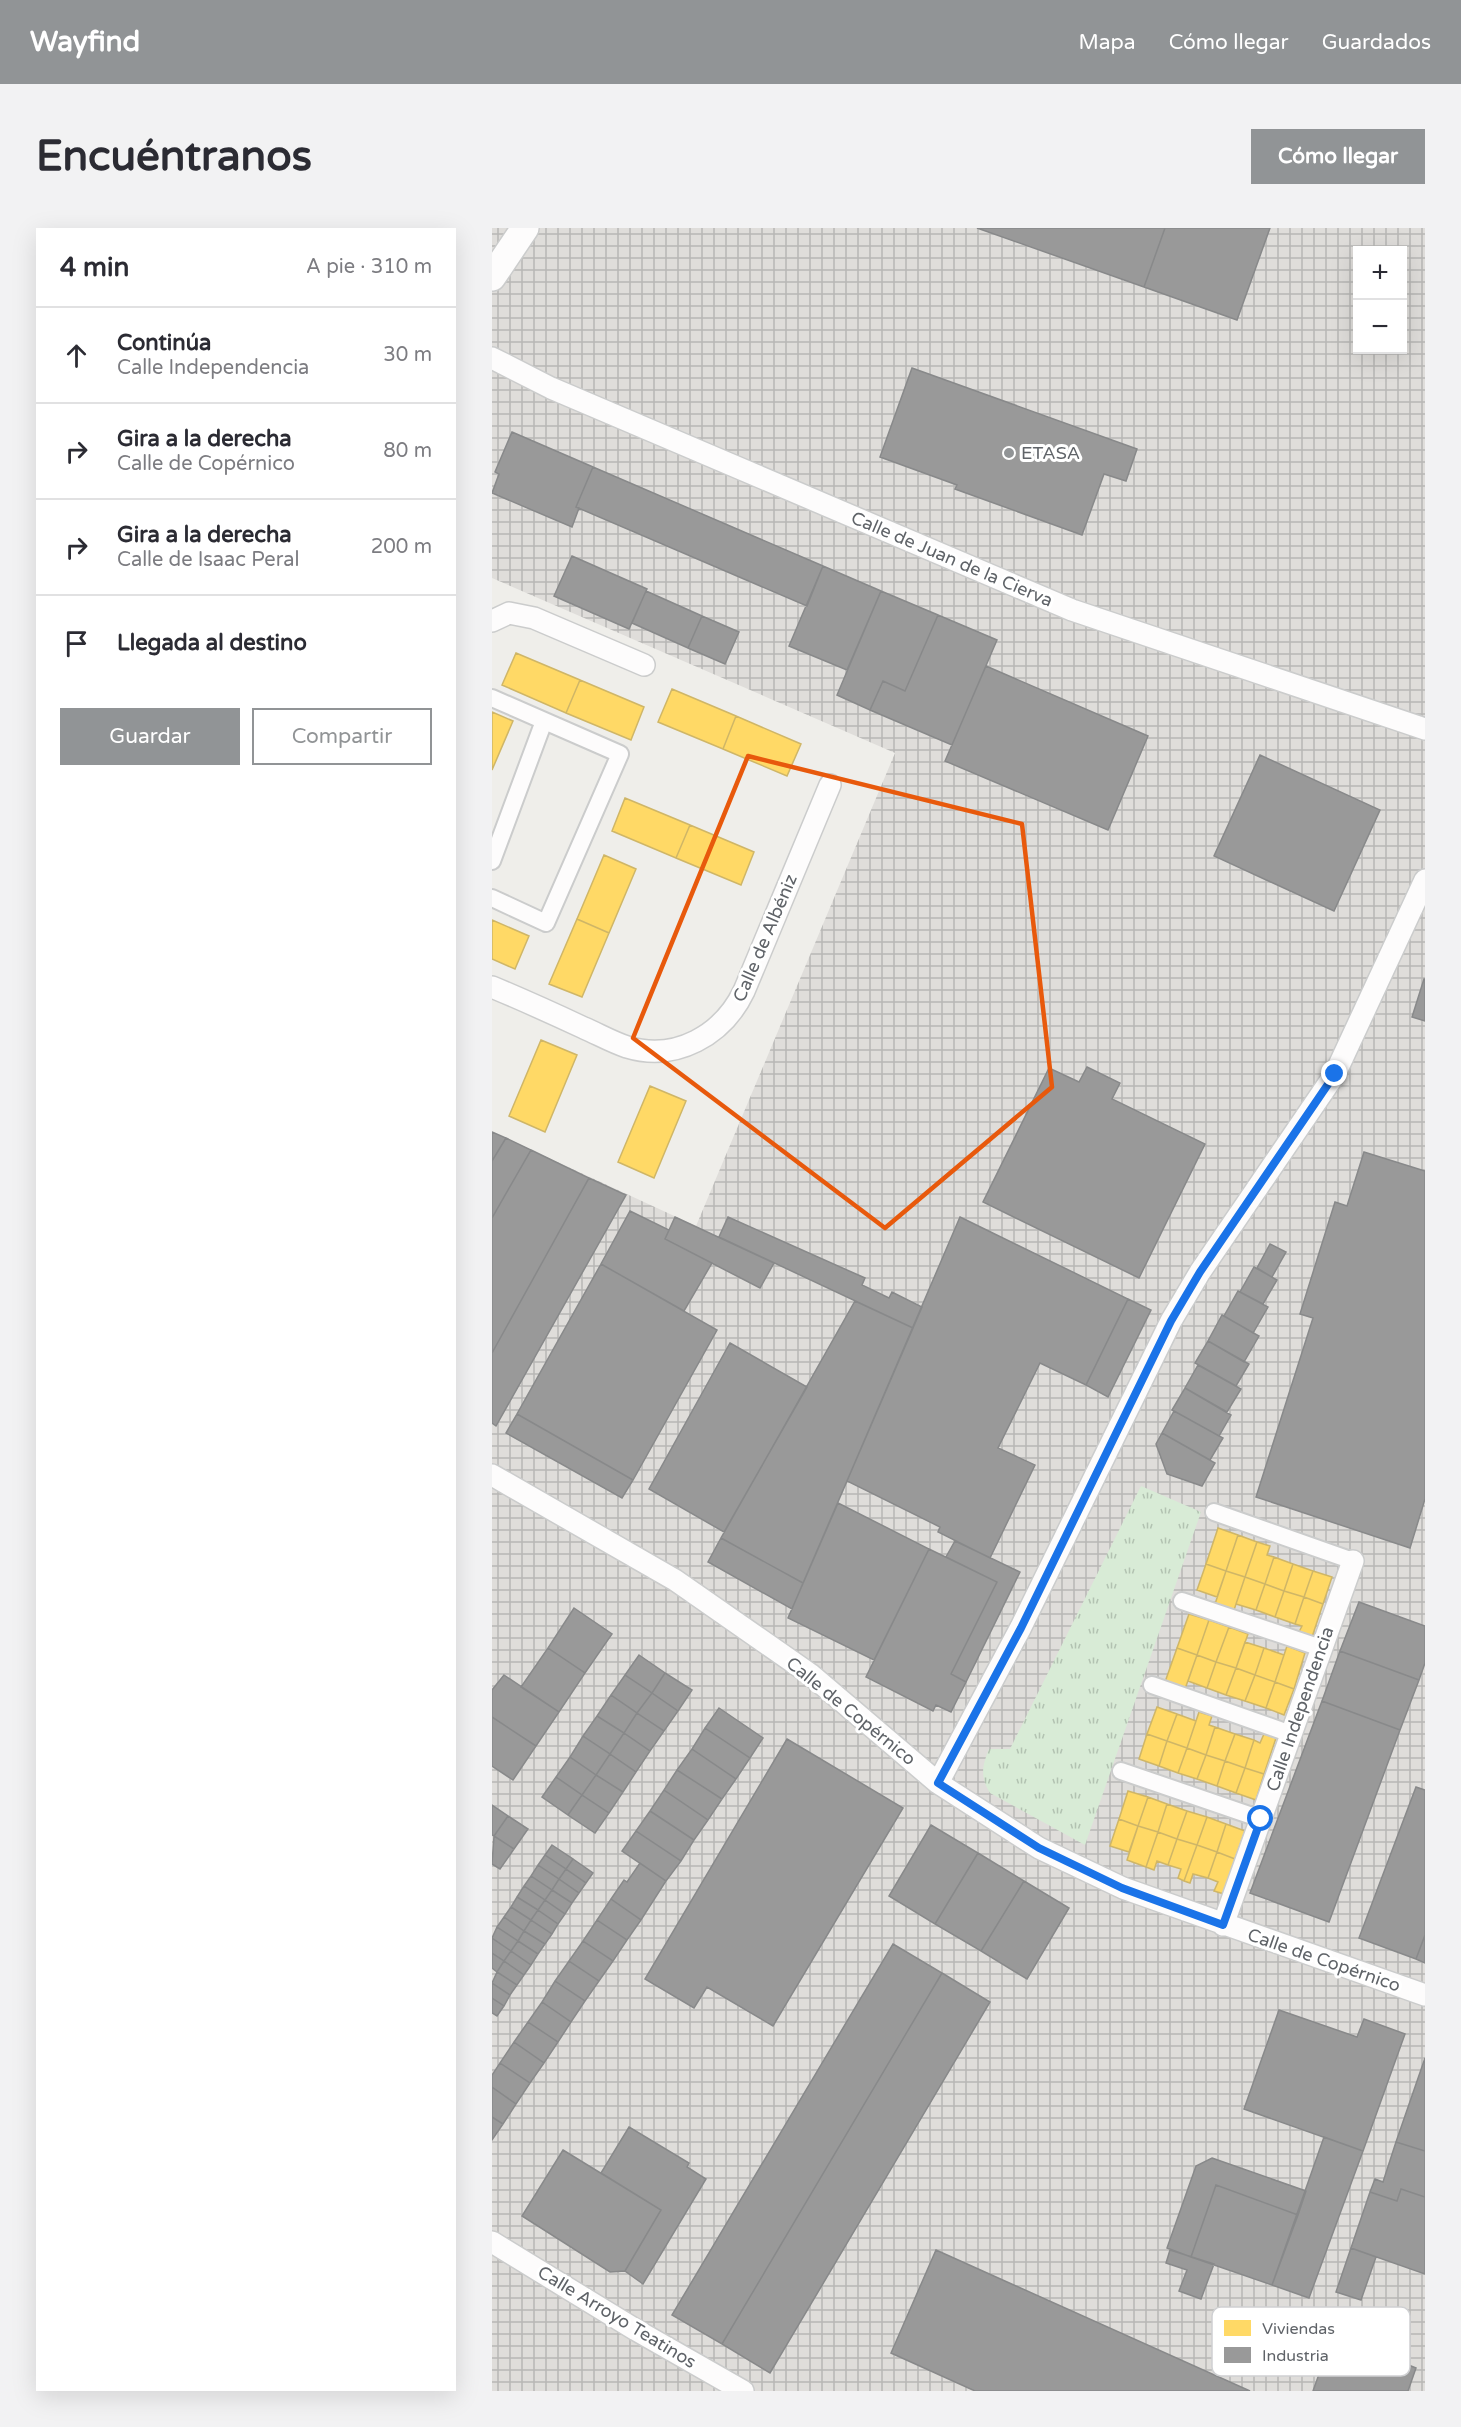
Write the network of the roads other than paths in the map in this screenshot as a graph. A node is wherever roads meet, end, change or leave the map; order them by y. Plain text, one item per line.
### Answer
1 (525, 228) edge
2 (492, 277) edge
3 (492, 358) edge
4 (492, 621) edge
5 (644, 665) dead end
6 (492, 698) edge
7 (544, 721) junction
8 (1425, 729) edge
9 (830, 785) dead end
10 (492, 861) edge
11 (1425, 880) edge
12 (492, 898) edge
13 (492, 987) edge
14 (492, 1475) edge
15 (1214, 1512) dead end
16 (1353, 1561) joint
17 (1182, 1601) dead end
18 (1321, 1648) junction
19 (1152, 1685) dead end
20 (1291, 1734) junction
21 (1121, 1771) dead end
22 (938, 1783) junction
23 (1261, 1819) junction
24 (1223, 1925) junction
25 (1425, 1995) edge
26 (492, 2242) edge
27 (743, 2391) edge

1 - 2 street
3 - 8 street, Calle de Juan de la Cierva
4 - 5 street
6 - 7 street
7 - 10 street
7 - 12 street
9 - 13 street, Calle de Albéniz
11 - 22 street
14 - 22 street, Calle de Copérnico
15 - 16 street
16 - 18 street, Calle Independencia
17 - 18 street
18 - 20 street, Calle Independencia
19 - 20 street
20 - 23 street, Calle Independencia
21 - 23 street
22 - 24 street, Calle de Copérnico
23 - 24 street, Calle Independencia
24 - 25 street, Calle de Copérnico
26 - 27 street, Calle Arroyo Teatinos

